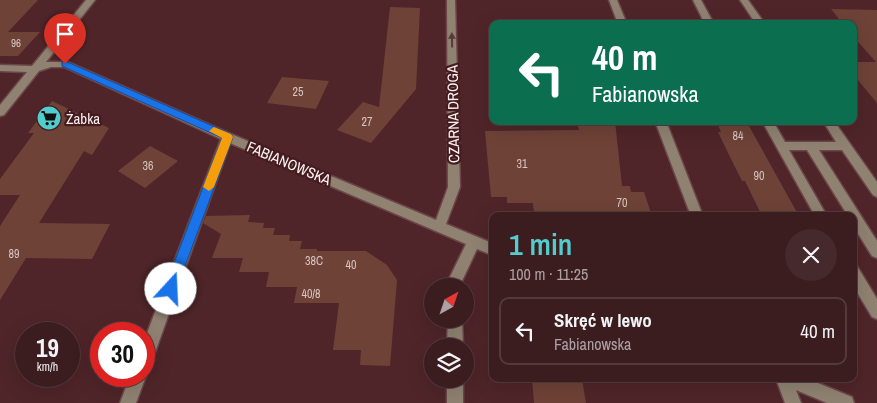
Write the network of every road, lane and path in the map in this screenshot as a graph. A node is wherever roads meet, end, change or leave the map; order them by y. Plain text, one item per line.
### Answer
1 (91, 0) edge
2 (451, 0) edge
3 (614, 0) edge
4 (697, 0) edge
5 (744, 0) edge
6 (622, 20) edge
7 (708, 20) edge
8 (758, 20) edge
9 (0, 68) edge
10 (35, 69) junction
11 (0, 112) edge
12 (662, 125) edge
13 (769, 125) edge
14 (831, 125) edge
15 (228, 137) junction
16 (781, 146) junction
17 (810, 146) junction
18 (845, 146) junction
19 (877, 192) edge
20 (695, 212) edge
21 (820, 212) edge
22 (852, 212) edge
23 (857, 220) edge
24 (439, 226) junction
25 (474, 240) junction
26 (489, 248) edge
27 (877, 252) edge
28 (456, 278) edge
29 (857, 278) edge
30 (877, 312) edge
31 (155, 332) edge
32 (785, 382) edge
33 (797, 382) edge
34 (134, 387) edge
35 (455, 388) edge
36 (128, 403) edge
37 (455, 403) edge
38 (793, 403) edge
39 (846, 403) edge

1 - 10 street
24 -> 2 street, CZARNA DROGA
3 - 6 street
4 - 7 street
5 - 8 street
9 - 10 street, FABIANOWSKA
10 - 11 street
10 - 15 street, FABIANOWSKA
12 - 20 street
13 - 16 street
14 - 18 street
15 - 24 street, FABIANOWSKA
15 - 31 street
16 - 17 street
16 - 21 street
17 - 18 street
17 - 22 street
18 - 19 street
23 - 27 street
24 - 25 street, FABIANOWSKA
25 - 26 street, FABIANOWSKA
25 - 28 street
29 - 30 street
32 - 38 street
33 - 39 street
34 - 36 street
35 - 37 street

